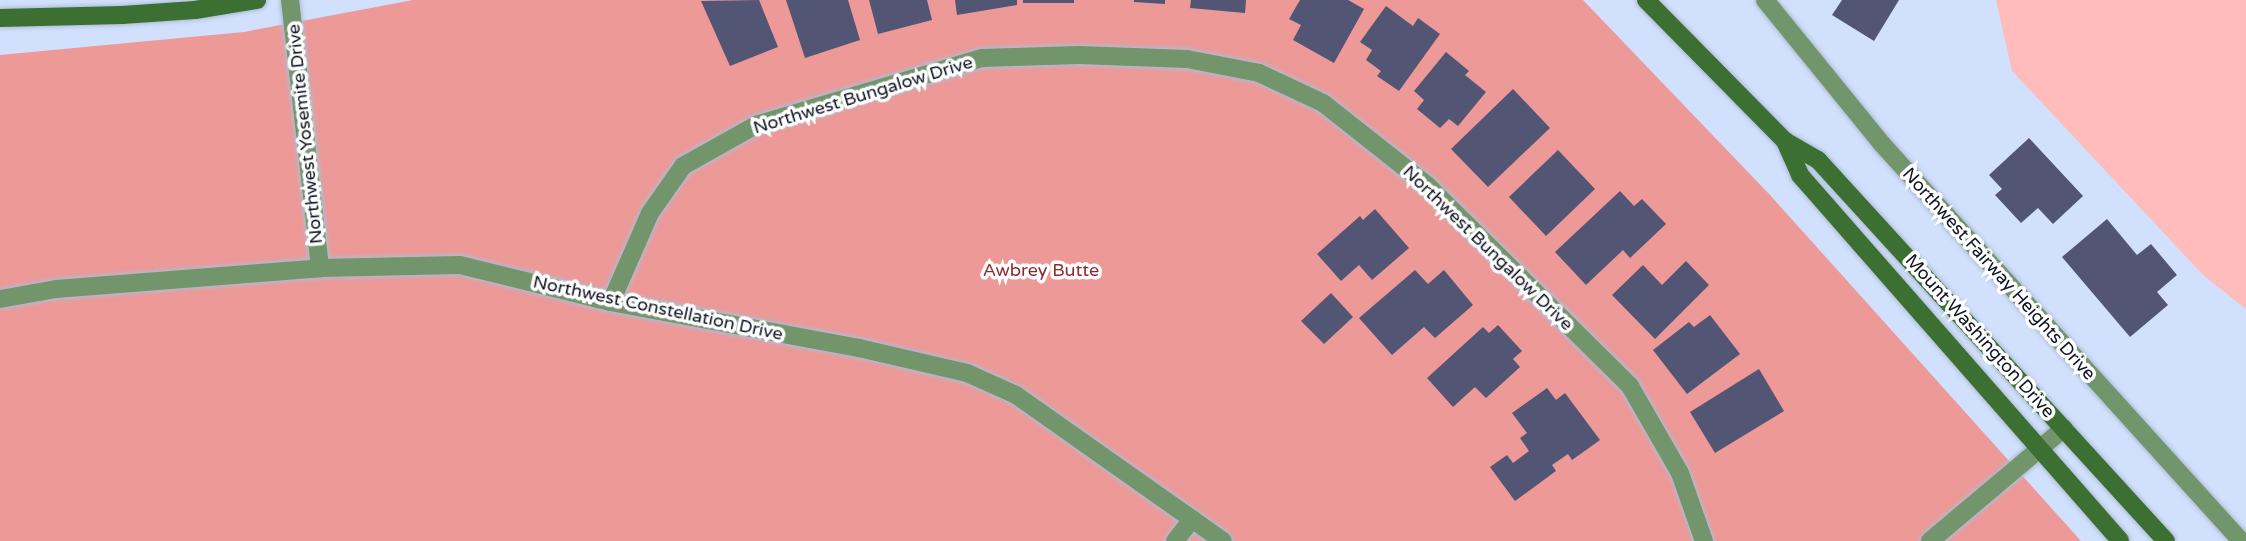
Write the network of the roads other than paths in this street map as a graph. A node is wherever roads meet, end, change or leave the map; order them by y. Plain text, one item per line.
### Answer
1 (257, 0) edge
2 (290, 0) edge
3 (1765, 0) edge
4 (1650, 1) edge
5 (0, 18) edge
6 (1785, 141) junction
7 (320, 268) junction
8 (0, 299) edge
9 (611, 302) junction
10 (2064, 428) junction
11 (2039, 449) junction
12 (1192, 519) junction
13 (1175, 541) edge
14 (1223, 541) edge
15 (1704, 541) edge
16 (1930, 541) edge
17 (2120, 541) edge
18 (2166, 541) edge
19 (2241, 541) edge

1 - 5 main road
2 - 7 street, Northwest Yosemite Drive
3 - 19 street, Northwest Fairway Heights Drive
4 - 6 main road, Mount Washington Drive
6 - 10 main road, Mount Washington Drive
6 - 11 main road, Mount Washington Drive
7 - 8 street, Northwest Constellation Drive
7 - 9 street, Northwest Constellation Drive
9 - 12 street, Northwest Constellation Drive
9 - 15 street, Northwest Bungalow Drive
10 - 11 street
10 - 18 main road, Mount Washington Drive
11 - 16 street
11 - 17 main road, Mount Washington Drive
12 - 13 street
12 - 14 street, Northwest Constellation Drive

